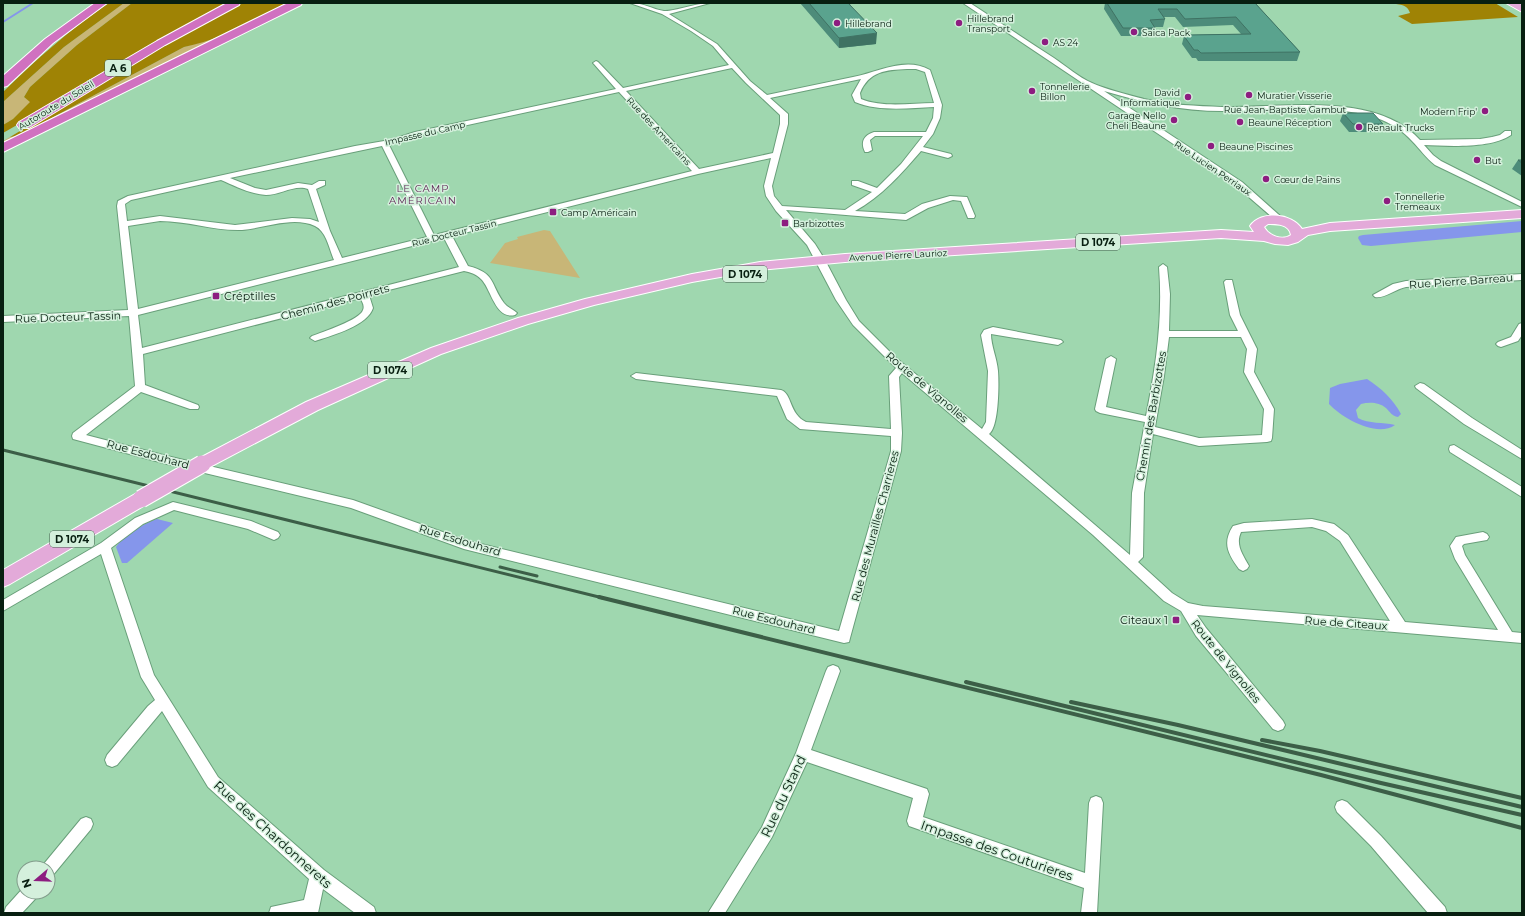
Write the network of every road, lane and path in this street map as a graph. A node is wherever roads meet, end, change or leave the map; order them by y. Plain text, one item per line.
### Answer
1 (90, 3) edge
2 (102, 3) edge
3 (236, 3) edge
4 (297, 3) edge
5 (633, 3) edge
6 (707, 3) edge
7 (966, 3) edge
8 (1511, 3) edge
9 (1522, 9) edge
10 (665, 14) junction
11 (49, 41) junction
12 (596, 63) dead end
13 (734, 66) junction
14 (867, 76) junction
15 (3, 83) edge
16 (1087, 84) junction
17 (620, 90) junction
18 (766, 97) junction
19 (1144, 101) junction
20 (938, 105) junction
21 (1125, 109) junction
22 (1508, 133) dead end
23 (929, 134) junction
24 (3, 137) edge
25 (1418, 142) junction
26 (384, 143) junction
27 (3, 148) edge
28 (919, 148) junction
29 (868, 150) dead end
30 (776, 155) junction
31 (948, 156) dead end
32 (697, 172) junction
33 (221, 177) junction
34 (322, 183) dead end
35 (855, 183) dead end
36 (312, 188) junction
37 (878, 191) junction
38 (1259, 202) junction
39 (1522, 205) edge
40 (779, 209) junction
41 (848, 211) junction
42 (1522, 214) edge
43 (971, 216) dead end
44 (1285, 222) junction
45 (124, 224) junction
46 (1259, 224) junction
47 (1330, 227) junction
48 (326, 230) junction
49 (1221, 234) junction
50 (447, 235) junction
51 (1298, 236) junction
52 (1267, 237) junction
53 (432, 239) junction
54 (339, 262) junction
55 (823, 262) junction
56 (1163, 267) dead end
57 (464, 268) junction
58 (1522, 277) edge
59 (1229, 282) dead end
60 (364, 294) junction
61 (1378, 295) dead end
62 (512, 312) dead end
63 (133, 313) junction
64 (3, 319) edge
65 (1522, 326) edge
66 (1164, 334) junction
67 (1244, 334) junction
68 (315, 338) dead end
69 (1058, 342) dead end
70 (1501, 344) dead end
71 (138, 352) junction
72 (1111, 359) dead end
73 (902, 368) junction
74 (636, 376) dead end
75 (1420, 386) dead end
76 (140, 387) junction
77 (194, 407) dead end
78 (1149, 424) junction
79 (897, 433) junction
80 (982, 434) junction
81 (1454, 449) dead end
82 (1522, 455) edge
83 (1522, 493) edge
84 (274, 535) dead end
85 (1483, 537) dead end
86 (105, 546) junction
87 (1130, 562) junction
88 (1243, 566) dead end
89 (3, 579) edge
90 (3, 606) edge
91 (1185, 606) junction
92 (1401, 627) junction
93 (1508, 636) junction
94 (844, 638) joint
95 (1522, 638) edge
96 (833, 671) dead end
97 (163, 702) junction
98 (1278, 725) dead end
99 (803, 754) junction
100 (112, 760) dead end
101 (1096, 803) dead end
102 (1342, 807) dead end
103 (86, 824) dead end
104 (56, 860) edge
105 (318, 876) junction
106 (1092, 883) junction
107 (23, 900) edge
108 (310, 910) edge
109 (12, 913) edge
110 (277, 913) edge
111 (368, 913) edge
112 (716, 913) edge
113 (1089, 913) edge
114 (1439, 913) edge

1 - 11 highway
2 - 11 highway
3 - 24 highway, Autoroute du Soleil / A 6
4 - 27 highway
5 - 10 street, Route de Vignolles
6 - 10 street
7 - 16 street, Rue Lucien Perriaux
8 - 9 main road
10 - 13 street, Route de Vignolles
11 - 15 highway
12 - 17 street, Rue des Americains
13 - 17 street, Impasse du Camp
13 - 18 street, Route de Vignolles
14 - 18 street
14 - 20 street
14 - 20 street
16 - 19 street, Rue Jean-Baptiste Gambut
16 - 21 street, Rue Lucien Perriaux
17 - 26 street, Impasse du Camp
17 - 32 street, Rue des Americains
18 - 30 street, Route de Vignolles
19 - 21 street, Rue Jean-Baptiste Gambut
19 - 25 street, Rue Jean-Baptiste Gambut
20 - 23 street
21 - 38 street, Rue Lucien Perriaux
22 - 25 street
23 - 28 street
23 - 29 street
25 - 39 street, Rue Jean-Baptiste Gambut
26 - 33 street, Impasse du Camp
26 - 53 street
28 - 31 street
28 - 37 street
30 - 32 street, Rue Docteur Tassin
30 - 40 street, Route de Vignolles
32 - 50 street, Rue Docteur Tassin
33 - 36 street
33 - 45 street, Impasse du Camp
34 - 36 street
35 - 37 street
36 - 48 street
37 - 41 street
38 - 44 street, Rue Lucien Perriaux
38 - 46 street, Rue Lucien Perriaux
40 - 41 street
40 - 55 street, Route de Vignolles
41 - 43 street
42 - 47 main road
44 - 46 main road, Avenue Pierre Laurioz
44 - 47 main road, Avenue Pierre Laurioz
44 - 51 main road
45 - 48 street
45 - 63 street
46 - 49 main road, Avenue Pierre Laurioz / D 1074
46 - 52 main road
47 - 51 main road, Avenue Pierre Laurioz
48 - 54 street
49 - 52 main road, Avenue Pierre Laurioz / D 1074
49 - 55 main road, Avenue Pierre Laurioz / D 1074
50 - 53 street, Rue Docteur Tassin
50 - 57 street
51 - 52 main road, Avenue Pierre Laurioz
53 - 54 street, Rue Docteur Tassin
54 - 63 street, Rue Docteur Tassin
55 - 73 street, Route de Vignolles
55 - 89 main road, D 1074, bridge
56 - 66 street, Chemin des Barbizottes
57 - 60 street, Chemin des Poirrets
57 - 62 street
58 - 61 street, Rue Pierre Barreau
59 - 67 street
60 - 68 street
60 - 71 street, Chemin des Poirrets
63 - 64 street, Rue Docteur Tassin
63 - 71 street, Rue Docteur Tassin
65 - 70 street
66 - 67 street
66 - 78 street, Chemin des Barbizottes
67 - 78 street
69 - 80 street
71 - 76 street, Rue Docteur Tassin
72 - 78 street
73 - 79 street, Rue des Murailles Charrieres
73 - 80 street, Route de Vignolles
74 - 79 street
75 - 82 street
76 - 77 street
76 - 94 street, Rue Esdouhard
78 - 87 street, Chemin des Barbizottes
79 - 94 street, Rue des Murailles Charrieres
80 - 87 street, Route de Vignolles
81 - 83 street
84 - 86 street
85 - 93 street
86 - 90 street
86 - 97 street, Rue des Chardonnerets
87 - 91 street, Route de Vignolles
88 - 92 street
91 - 92 street, Rue de Citeaux
91 - 98 street, Route de Vignolles
92 - 93 street, Rue de Citeaux
93 - 95 street, Rue de Citeaux
96 - 99 street, Rue du Stand
97 - 100 street
97 - 105 street, Rue des Chardonnerets
99 - 106 street, Impasse des Couturieres
99 - 112 street, Rue du Stand
101 - 106 street
102 - 114 street
103 - 104 street
105 - 108 street
105 - 111 street, Rue des Chardonnerets
106 - 113 street
107 - 109 street
108 - 110 street

